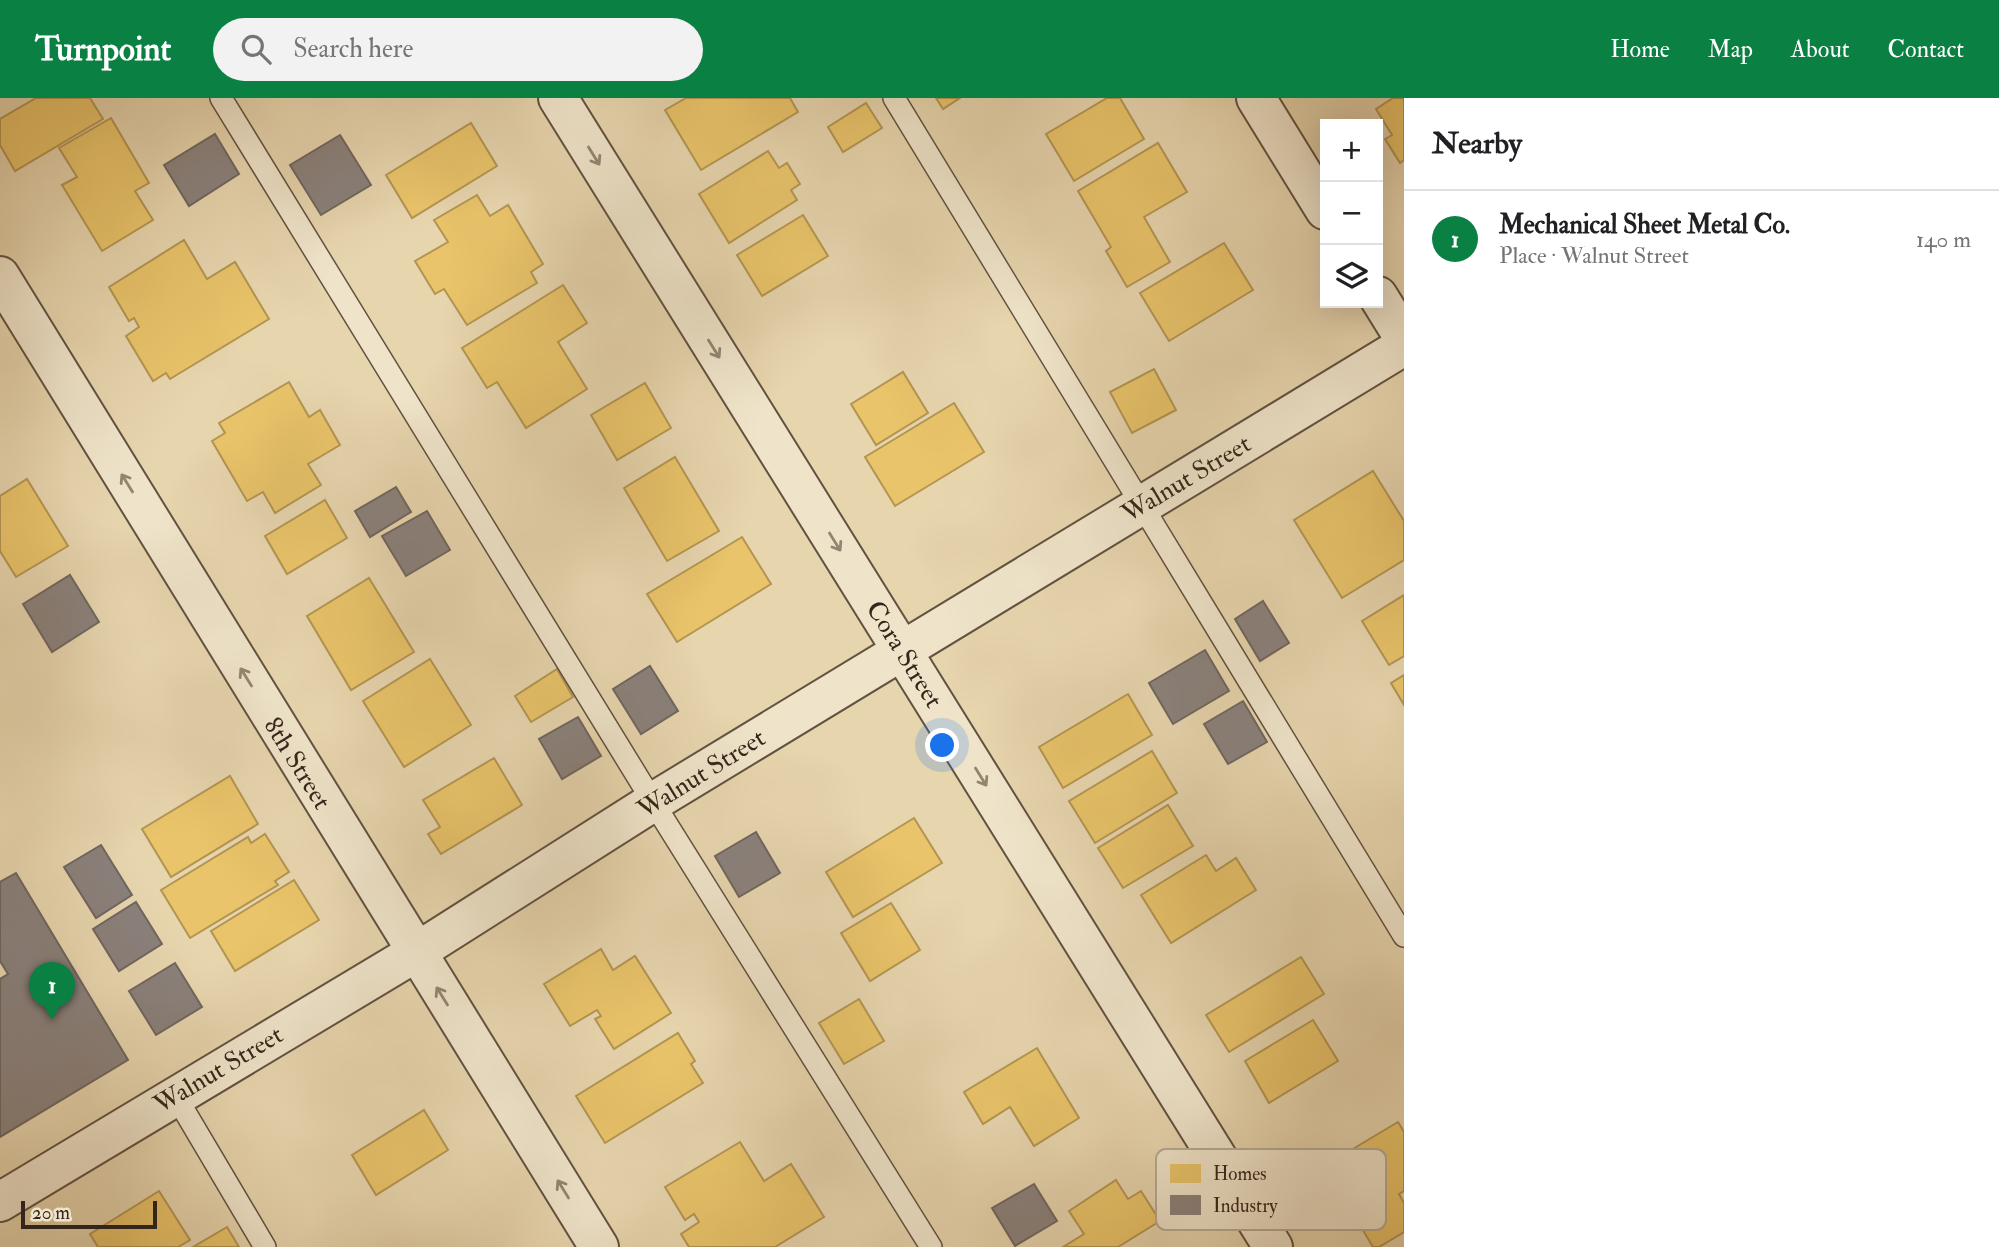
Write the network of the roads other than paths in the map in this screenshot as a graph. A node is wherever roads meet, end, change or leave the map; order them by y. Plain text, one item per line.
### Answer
1 (221, 98) edge
2 (558, 98) edge
3 (894, 98) edge
4 (1256, 98) edge
5 (1320, 202) edge
6 (0, 276) edge
7 (1383, 304) edge
8 (1404, 338) edge
9 (1404, 346) edge
10 (1140, 506) junction
11 (902, 650) junction
12 (653, 802) junction
13 (1404, 936) edge
14 (415, 953) junction
15 (175, 1096) junction
16 (1211, 1149) edge
17 (0, 1202) edge
18 (1261, 1230) edge
19 (265, 1247) edge
20 (599, 1247) edge
21 (931, 1247) edge
22 (1272, 1247) edge

1 - 12 lane
2 -> 11 street, Cora Street
3 - 10 lane
4 - 5 street
14 -> 6 street, 8th Street
7 - 8 street
9 - 10 street, Walnut Street
10 - 11 street, Walnut Street
10 - 13 lane
11 - 12 street, Walnut Street
11 -> 16 street, Cora Street
12 - 14 street, Walnut Street
12 - 21 lane
14 - 15 street, Walnut Street
20 -> 14 street, 8th Street
15 - 17 street, Walnut Street
15 - 19 lane
18 -> 22 street, Cora Street

